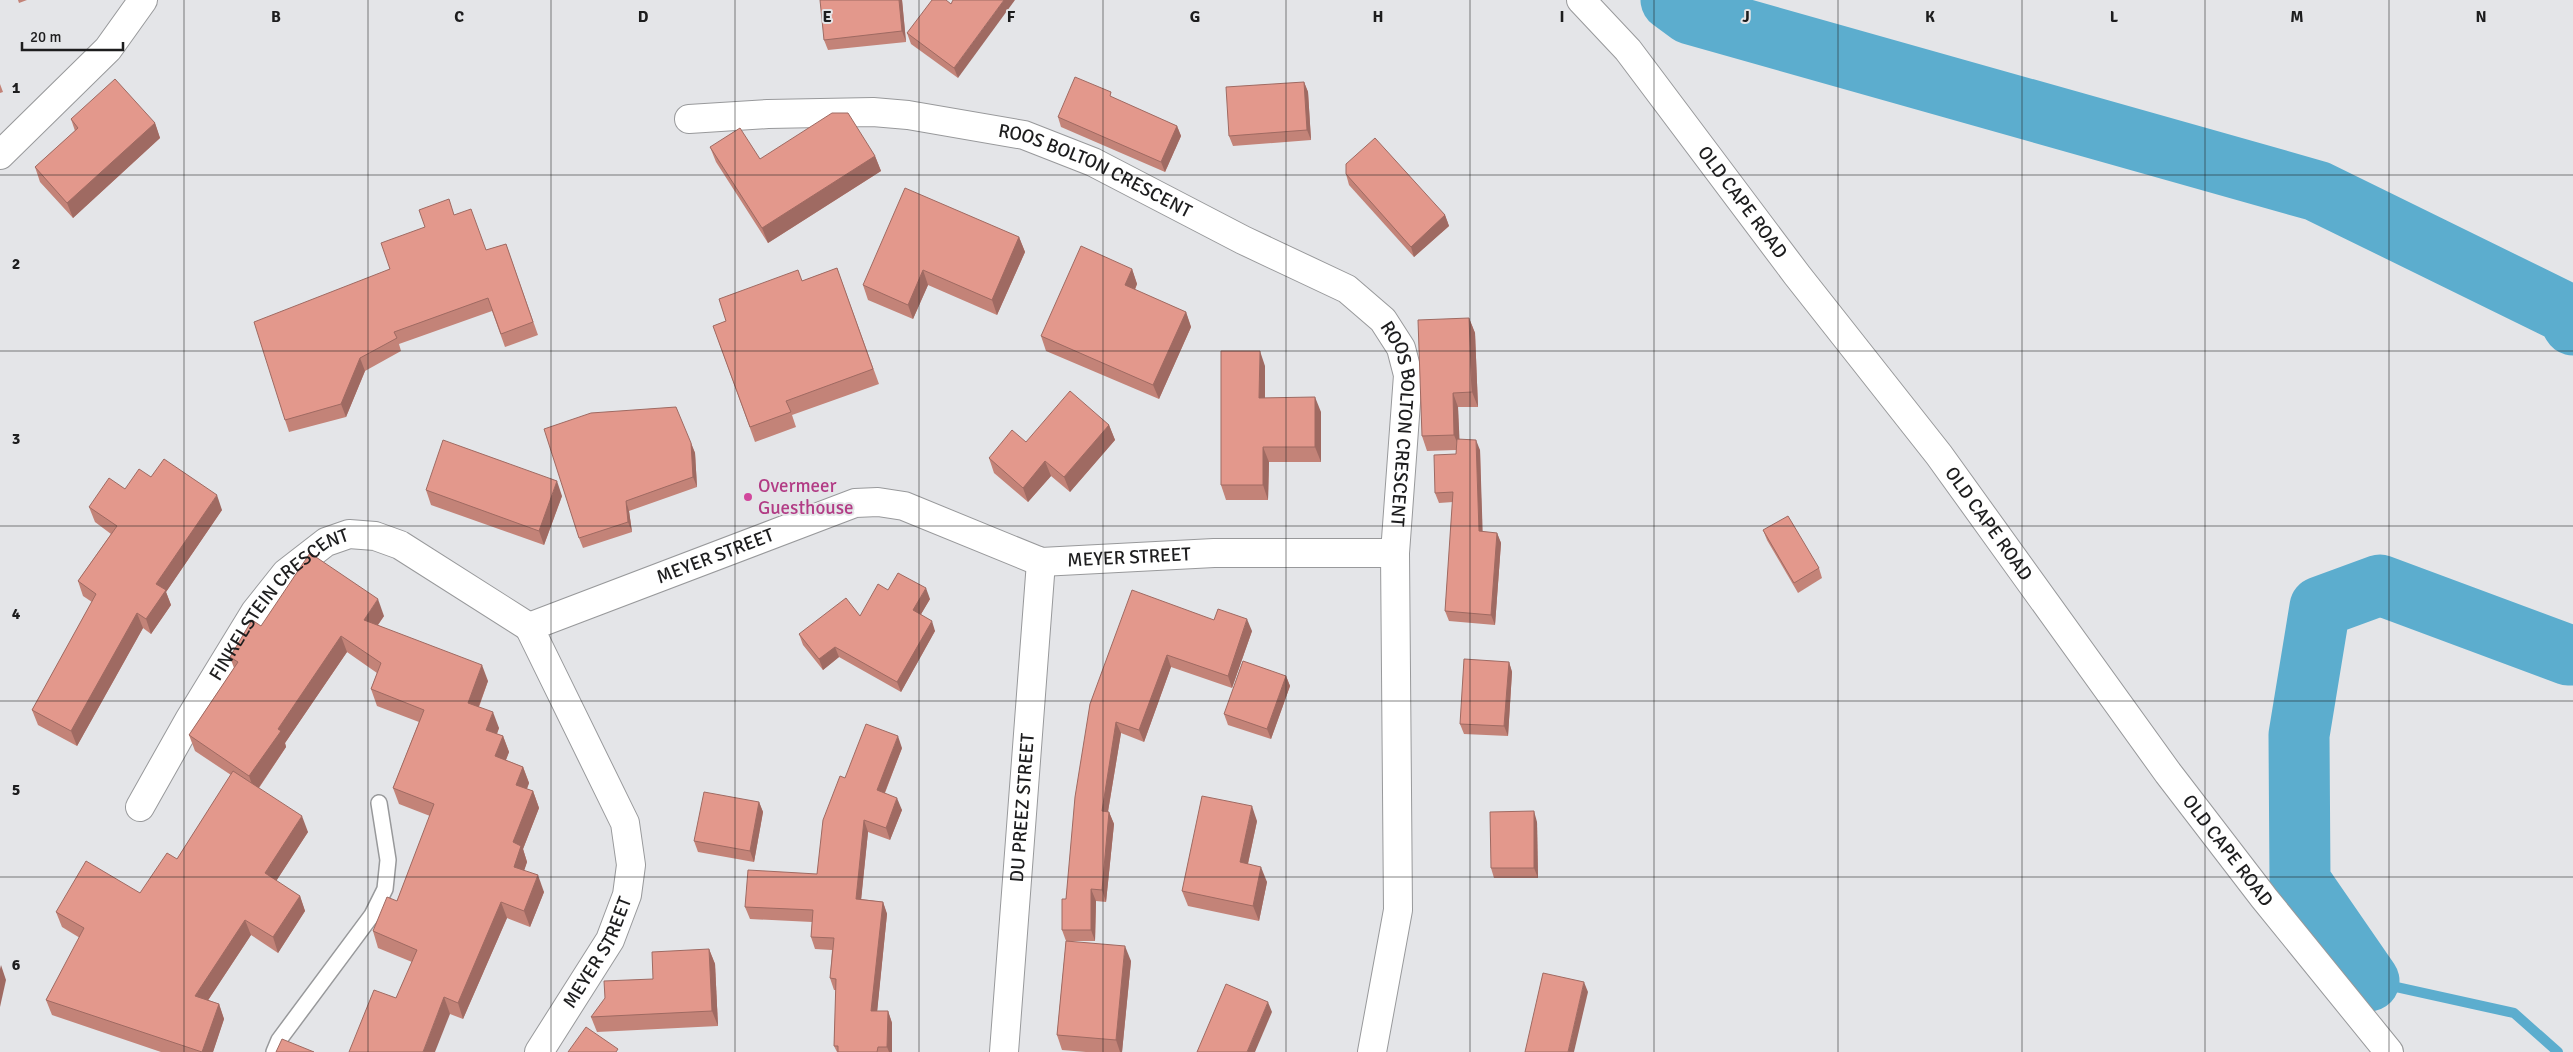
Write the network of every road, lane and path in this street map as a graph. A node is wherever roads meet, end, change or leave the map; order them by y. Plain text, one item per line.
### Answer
1 (143, 0) edge
2 (1581, 0) edge
3 (689, 119) dead end
4 (0, 155) edge
5 (1395, 553) junction
6 (1041, 562) junction
7 (529, 627) junction
8 (379, 802) dead end
9 (140, 807) dead end
10 (274, 1052) edge
11 (539, 1052) edge
12 (1004, 1052) edge
13 (1372, 1052) edge
14 (2389, 1052) edge

1 - 4 street
2 - 14 street, OLD CAPE ROAD
3 - 5 street, ROOS BOLTON CRESCENT
5 - 6 street, MEYER STREET
5 - 13 street, ROOS BOLTON CRESCENT
6 - 7 street, MEYER STREET
6 - 12 street, DU PREEZ STREET
7 - 9 street, FINKELSTEIN CRESCENT
7 - 11 street, MEYER STREET
8 - 10 lane

